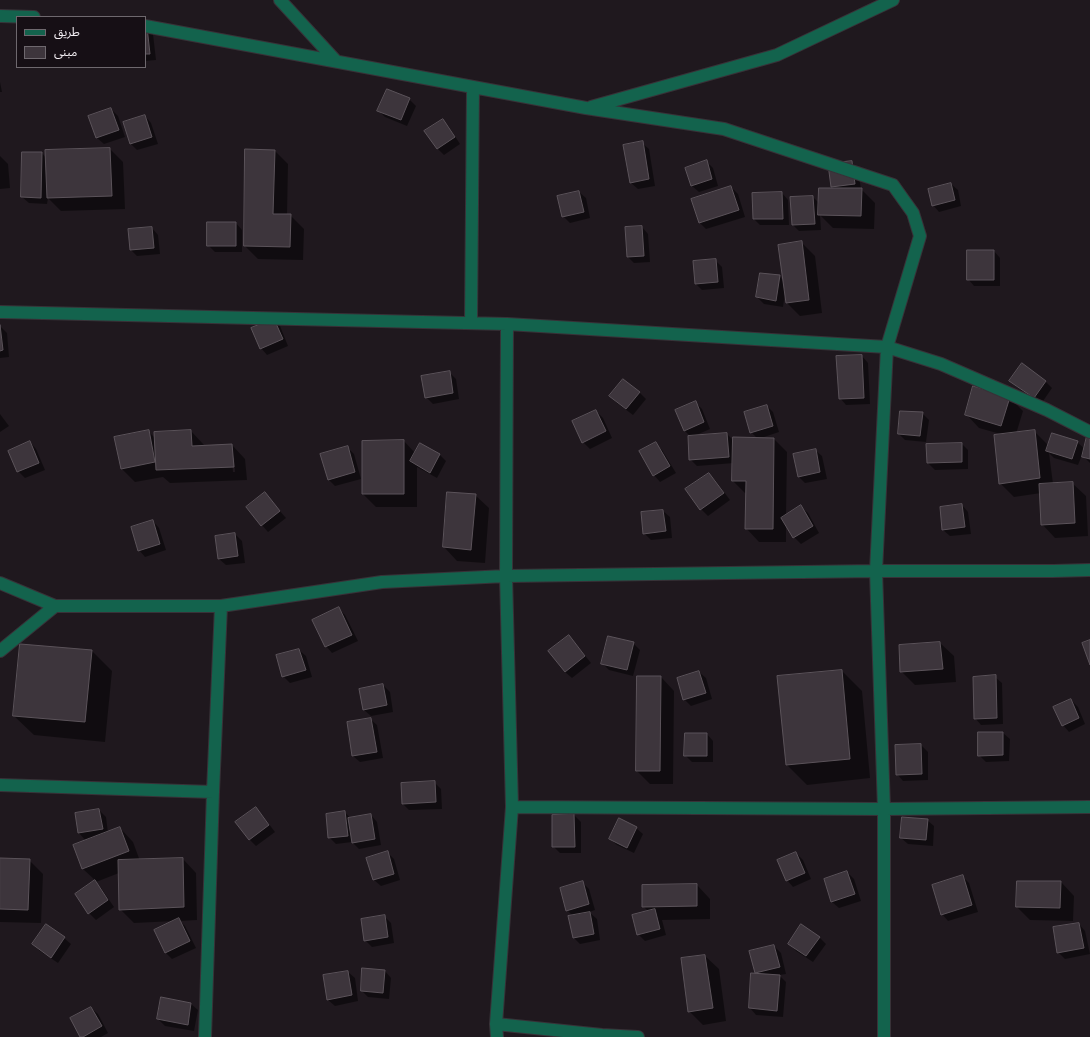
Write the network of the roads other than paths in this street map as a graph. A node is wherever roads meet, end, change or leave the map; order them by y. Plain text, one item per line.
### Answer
1 (280, 0) edge
2 (893, 0) edge
3 (0, 16) edge
4 (16, 16) edge
5 (146, 26) edge
6 (336, 61) junction
7 (473, 87) junction
8 (586, 108) junction
9 (0, 312) edge
10 (471, 323) junction
11 (507, 324) junction
12 (887, 347) junction
13 (1090, 432) edge
14 (1090, 570) edge
15 (876, 571) junction
16 (506, 576) junction
17 (0, 582) edge
18 (55, 606) junction
19 (221, 606) junction
20 (0, 651) edge
21 (0, 785) edge
22 (213, 792) junction
23 (512, 807) junction
24 (1090, 807) edge
25 (884, 809) junction
26 (496, 1024) junction
27 (205, 1037) edge
28 (497, 1037) edge
29 (638, 1037) edge
30 (884, 1037) edge

1 - 6 street
2 - 8 street
3 - 4 street
5 - 6 street
6 - 7 street
7 - 8 street
7 - 10 street
8 - 12 street
9 - 10 street
10 - 11 street
11 - 12 street
11 - 16 street
12 - 13 street
12 - 15 street
14 - 15 street
15 - 16 street
15 - 25 street
16 - 19 street
16 - 23 street
17 - 18 street
18 - 19 street
18 - 20 street
19 - 22 street
21 - 22 street
22 - 27 street
23 - 25 street
23 - 26 street
24 - 25 street
25 - 30 street
26 - 28 street
26 - 29 street

